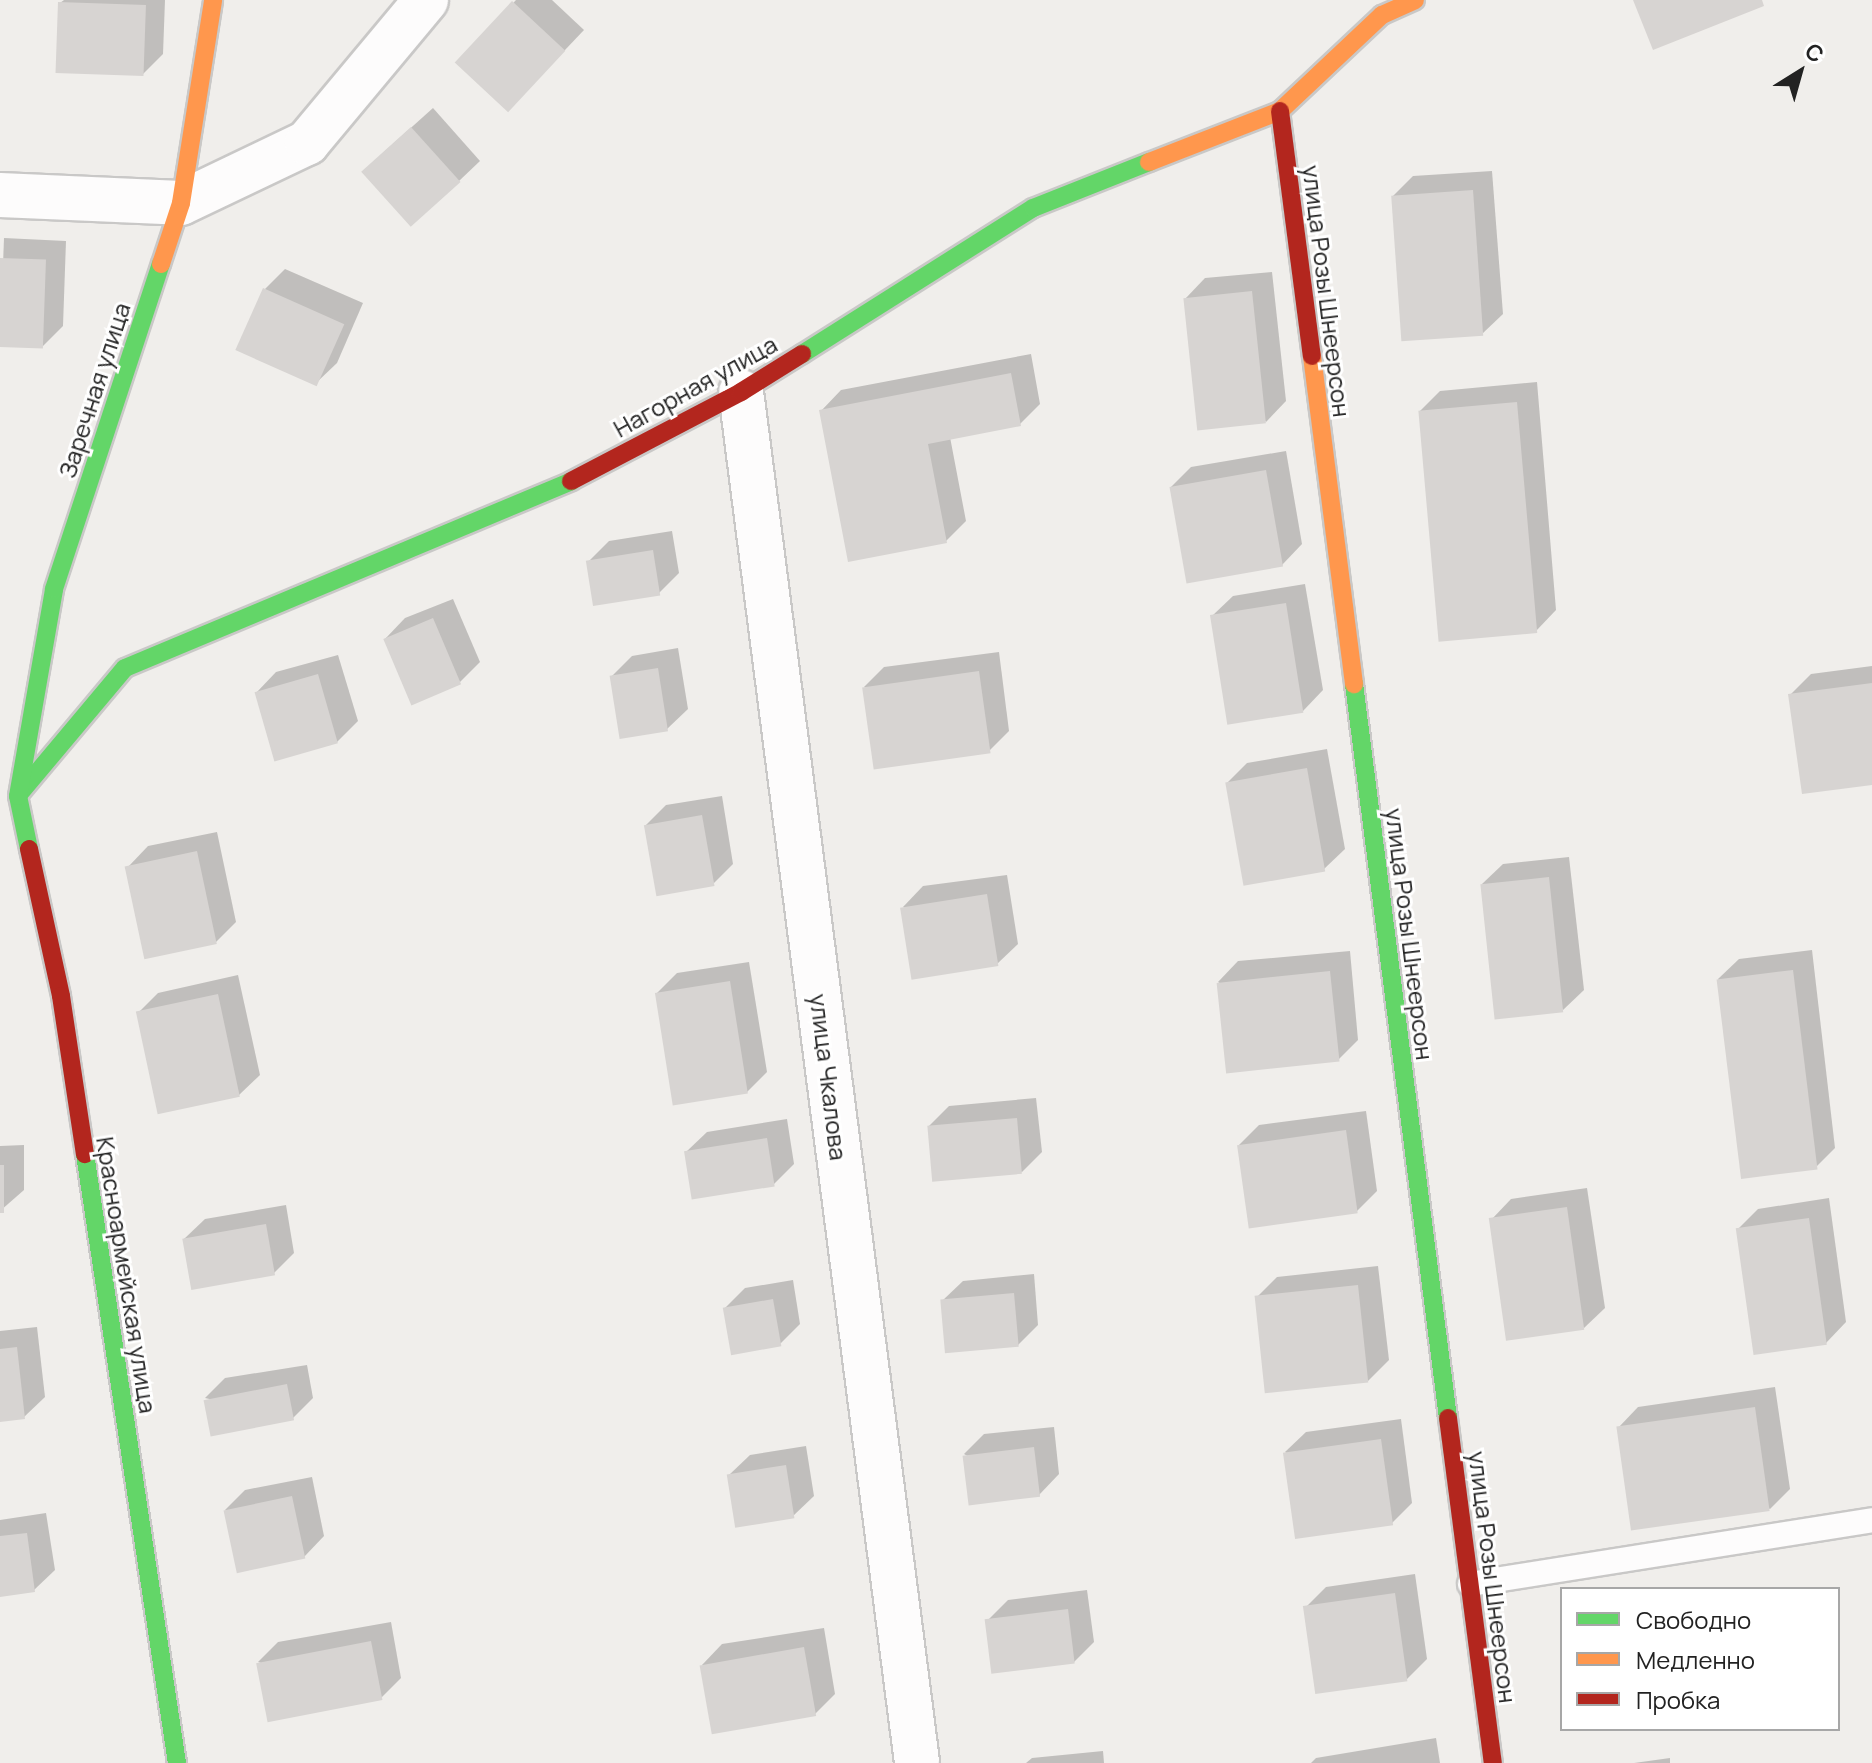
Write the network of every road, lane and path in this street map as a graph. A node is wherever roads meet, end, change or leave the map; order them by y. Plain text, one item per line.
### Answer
1 (213, 0) edge
2 (426, 0) edge
3 (1415, 0) edge
4 (1280, 111) junction
5 (0, 195) edge
6 (181, 203) junction
7 (741, 392) junction
8 (9, 798) edge
9 (1872, 1520) edge
10 (1470, 1584) junction
11 (177, 1763) edge
12 (917, 1763) edge
13 (1493, 1763) edge

1 - 6 street, Заречная улица
2 - 6 street
3 - 4 street, Нагорная улица
4 - 7 street, Нагорная улица
4 - 10 street, улица Розы Шнеерсон
5 - 6 street
6 - 8 street, Заречная улица
7 - 8 street, Нагорная улица
7 - 12 street, улица Чкалова
8 - 11 street, Красноармейская улица
9 - 10 lane
10 - 13 street, улица Розы Шнеерсон

